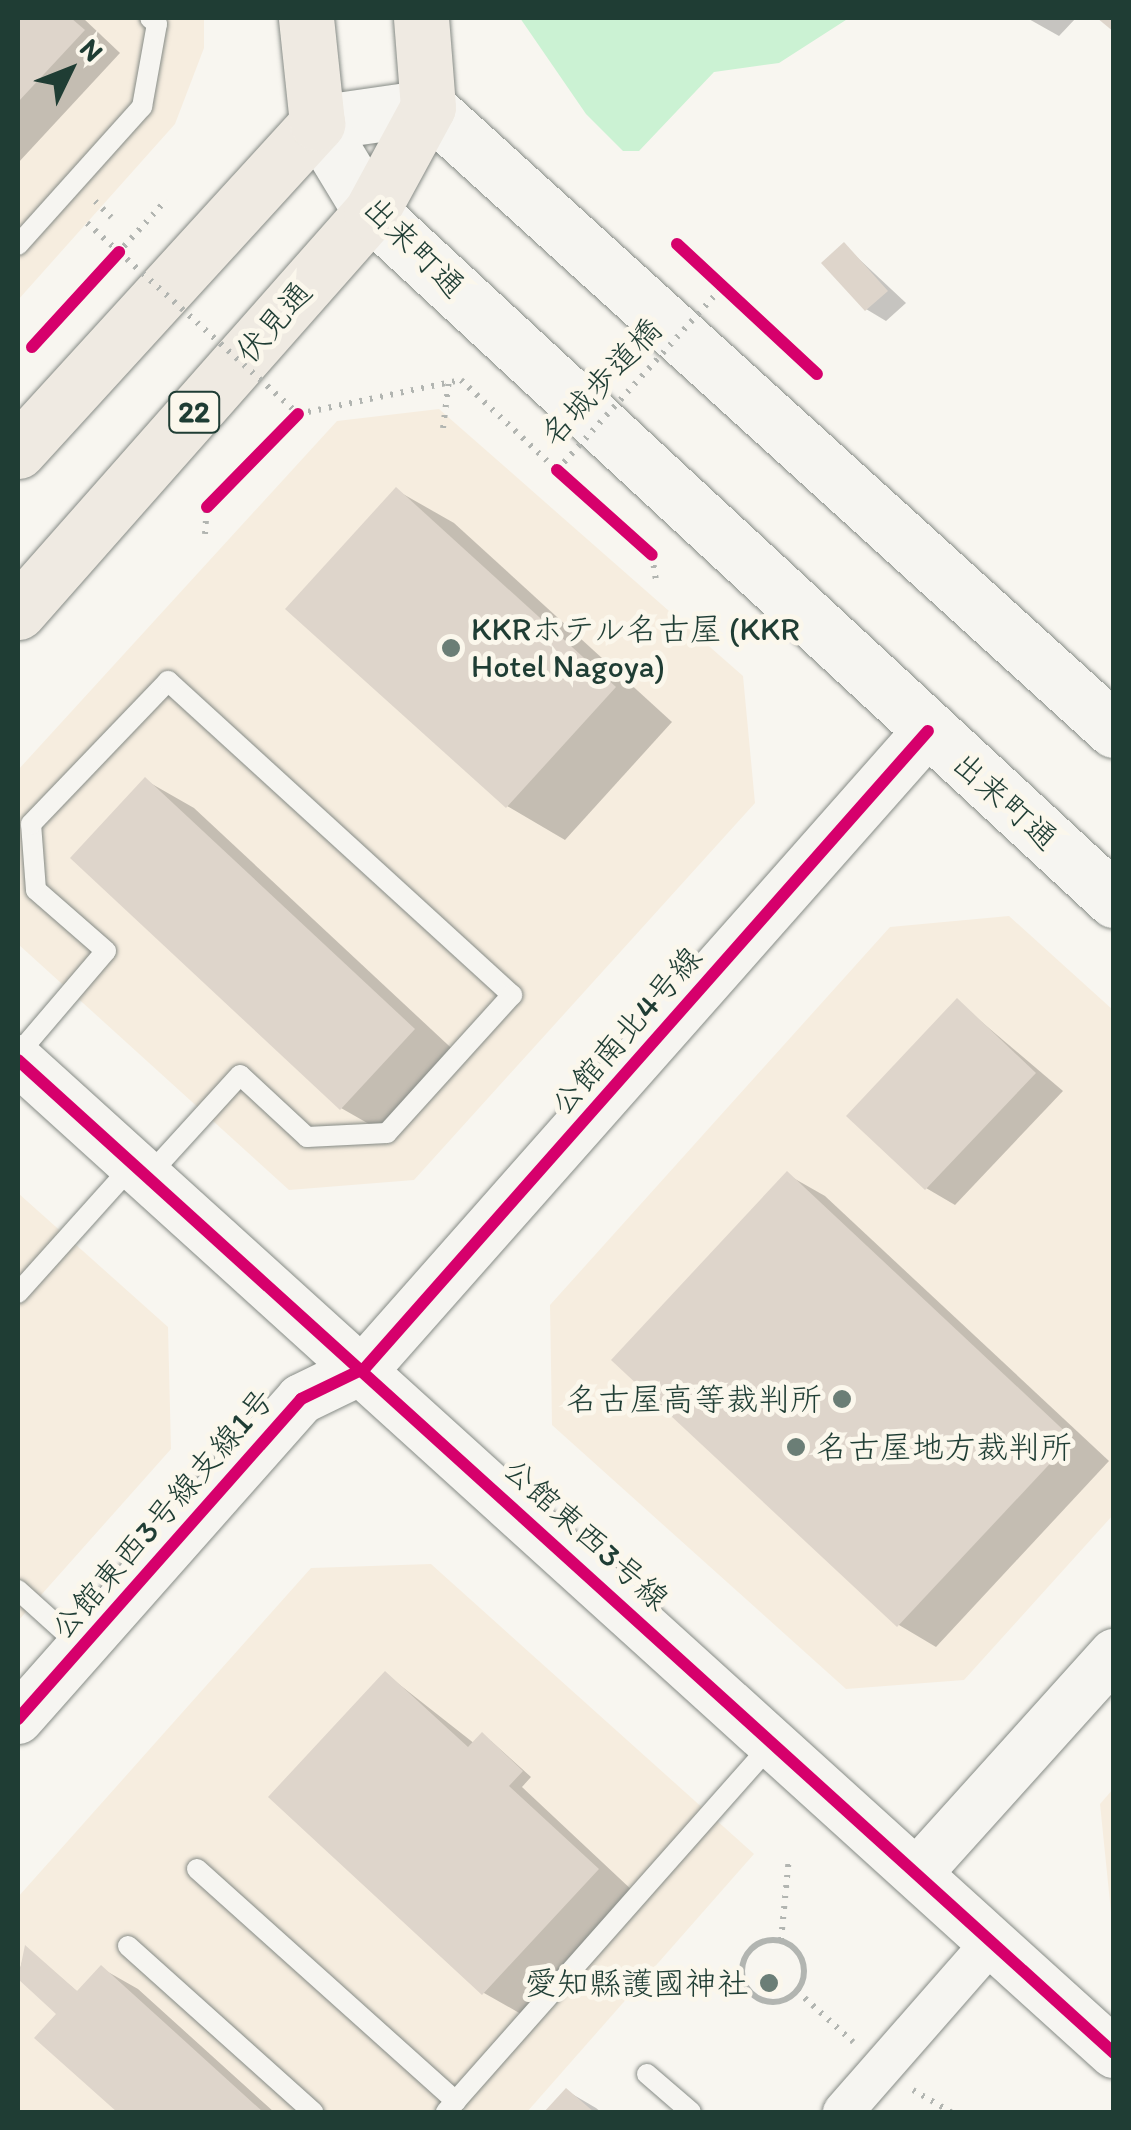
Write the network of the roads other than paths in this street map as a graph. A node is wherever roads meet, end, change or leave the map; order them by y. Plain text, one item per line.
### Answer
1 (150, 18) edge
2 (306, 18) edge
3 (421, 18) edge
4 (428, 107) junction
5 (317, 123) junction
6 (371, 212) junction
7 (18, 245) edge
8 (18, 451) edge
9 (18, 612) edge
10 (928, 730) junction
11 (1114, 730) edge
12 (1114, 900) edge
13 (18, 1057) edge
14 (141, 1170) junction
15 (18, 1293) edge
16 (365, 1368) junction
17 (18, 1590) edge
18 (81, 1647) junction
19 (1114, 1654) edge
20 (18, 1719) edge
21 (773, 1742) junction
22 (197, 1869) dead end
23 (917, 1873) junction
24 (992, 1942) junction
25 (128, 1946) dead end
26 (1114, 2053) edge
27 (646, 2074) dead end
28 (451, 2107) edge
29 (314, 2112) edge
30 (691, 2112) edge
31 (843, 2112) edge

1 - 7 lane
2 - 5 highway
3 - 4 highway
4 - 5 main road
4 - 6 highway, 伏見通 / 22
4 - 11 main road
5 - 6 main road, 出来町通
5 - 8 highway
6 - 9 highway, 伏見通 / 22
6 - 10 main road, 出来町通
10 - 12 main road, 出来町通
10 - 16 street, 公館南北4号線
13 - 14 street, 公館東西3号線
13 - 14 lane
14 - 15 lane
14 - 16 street, 公館東西3号線
16 - 18 street, 公館東西3号線支線1号
16 - 21 street, 公館東西3号線
17 - 18 lane
18 - 20 street, 公館東西3号線支線1号
19 - 23 street
21 - 23 street, 公館東西3号線
21 - 28 lane
22 - 28 lane
23 - 24 street, 公館東西3号線
24 - 26 street, 公館東西3号線
24 - 31 street
25 - 29 lane
27 - 30 lane

